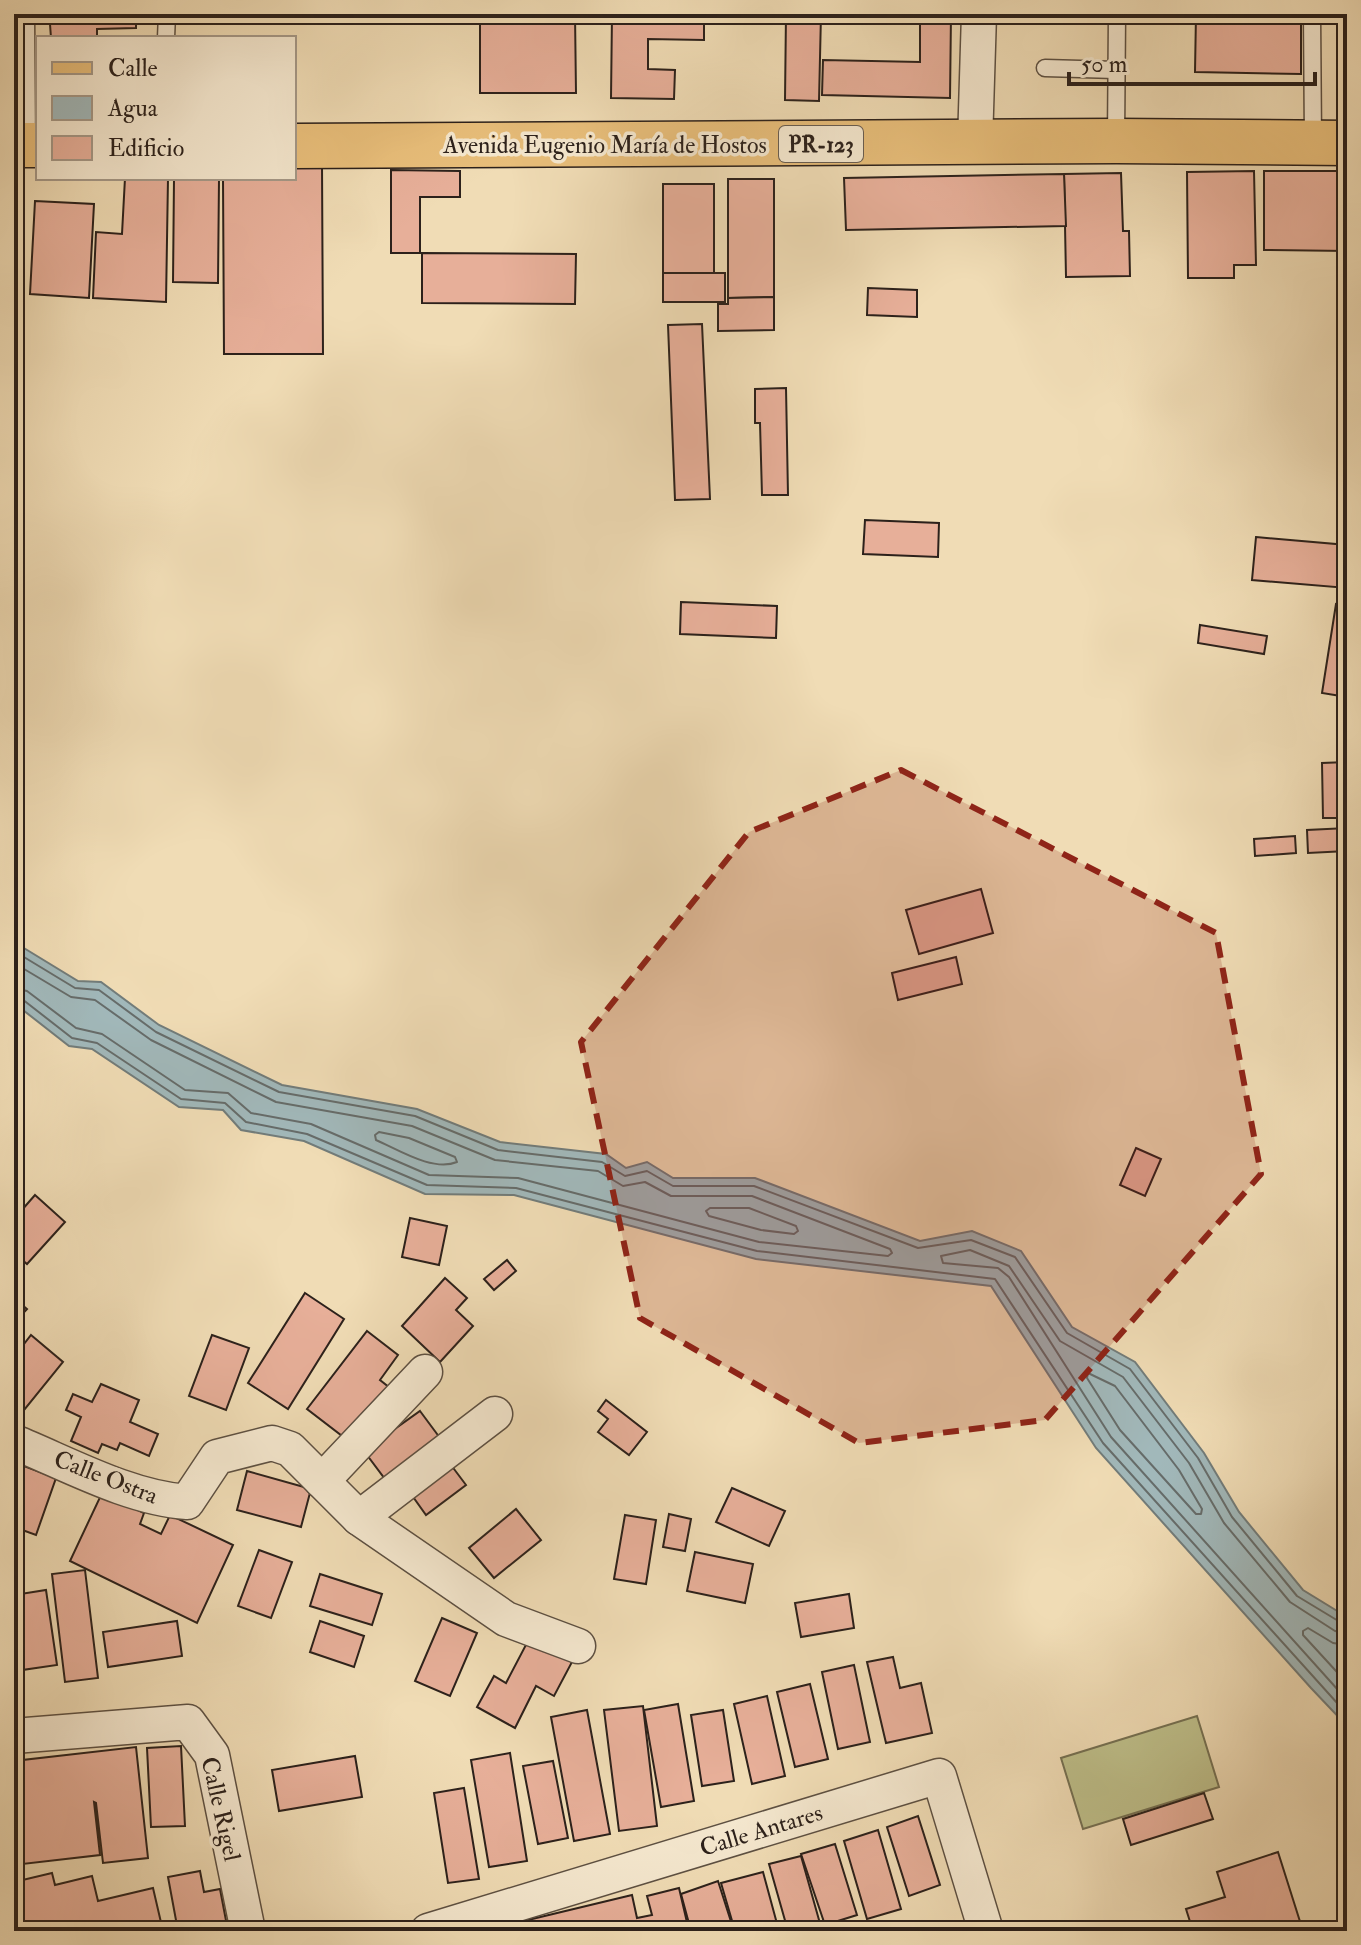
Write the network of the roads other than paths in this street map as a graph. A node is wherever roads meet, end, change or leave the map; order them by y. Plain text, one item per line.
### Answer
1 (26, 14) edge
2 (167, 14) edge
3 (979, 14) edge
4 (1117, 14) edge
5 (1312, 14) edge
6 (166, 36) edge
7 (1045, 68) dead end
8 (1116, 70) junction
9 (1116, 141) junction
10 (975, 143) junction
11 (1330, 143) edge
12 (27, 145) edge
13 (296, 146) edge
14 (425, 1372) dead end
15 (495, 1414) dead end
16 (14, 1442) edge
17 (322, 1481) junction
18 (359, 1518) junction
19 (578, 1646) dead end
20 (14, 1736) edge
21 (248, 1931) edge
22 (428, 1931) edge
23 (986, 1931) edge

1 - 12 lane
2 - 6 lane
3 - 10 street
4 - 8 lane
5 - 11 lane
7 - 8 lane
8 - 9 lane
9 - 10 main road, Avenida Eugenio María de Hostos / PR-123
9 - 11 main road, Avenida Eugenio María de Hostos / PR-123
10 - 13 main road, Avenida Eugenio María de Hostos / PR-123
14 - 17 street
15 - 18 street
16 - 17 street, Calle Ostra
17 - 18 street, Calle Ostra
18 - 19 street, Calle Ostra
20 - 21 street, Calle Rigel
22 - 23 street, Calle Antares

